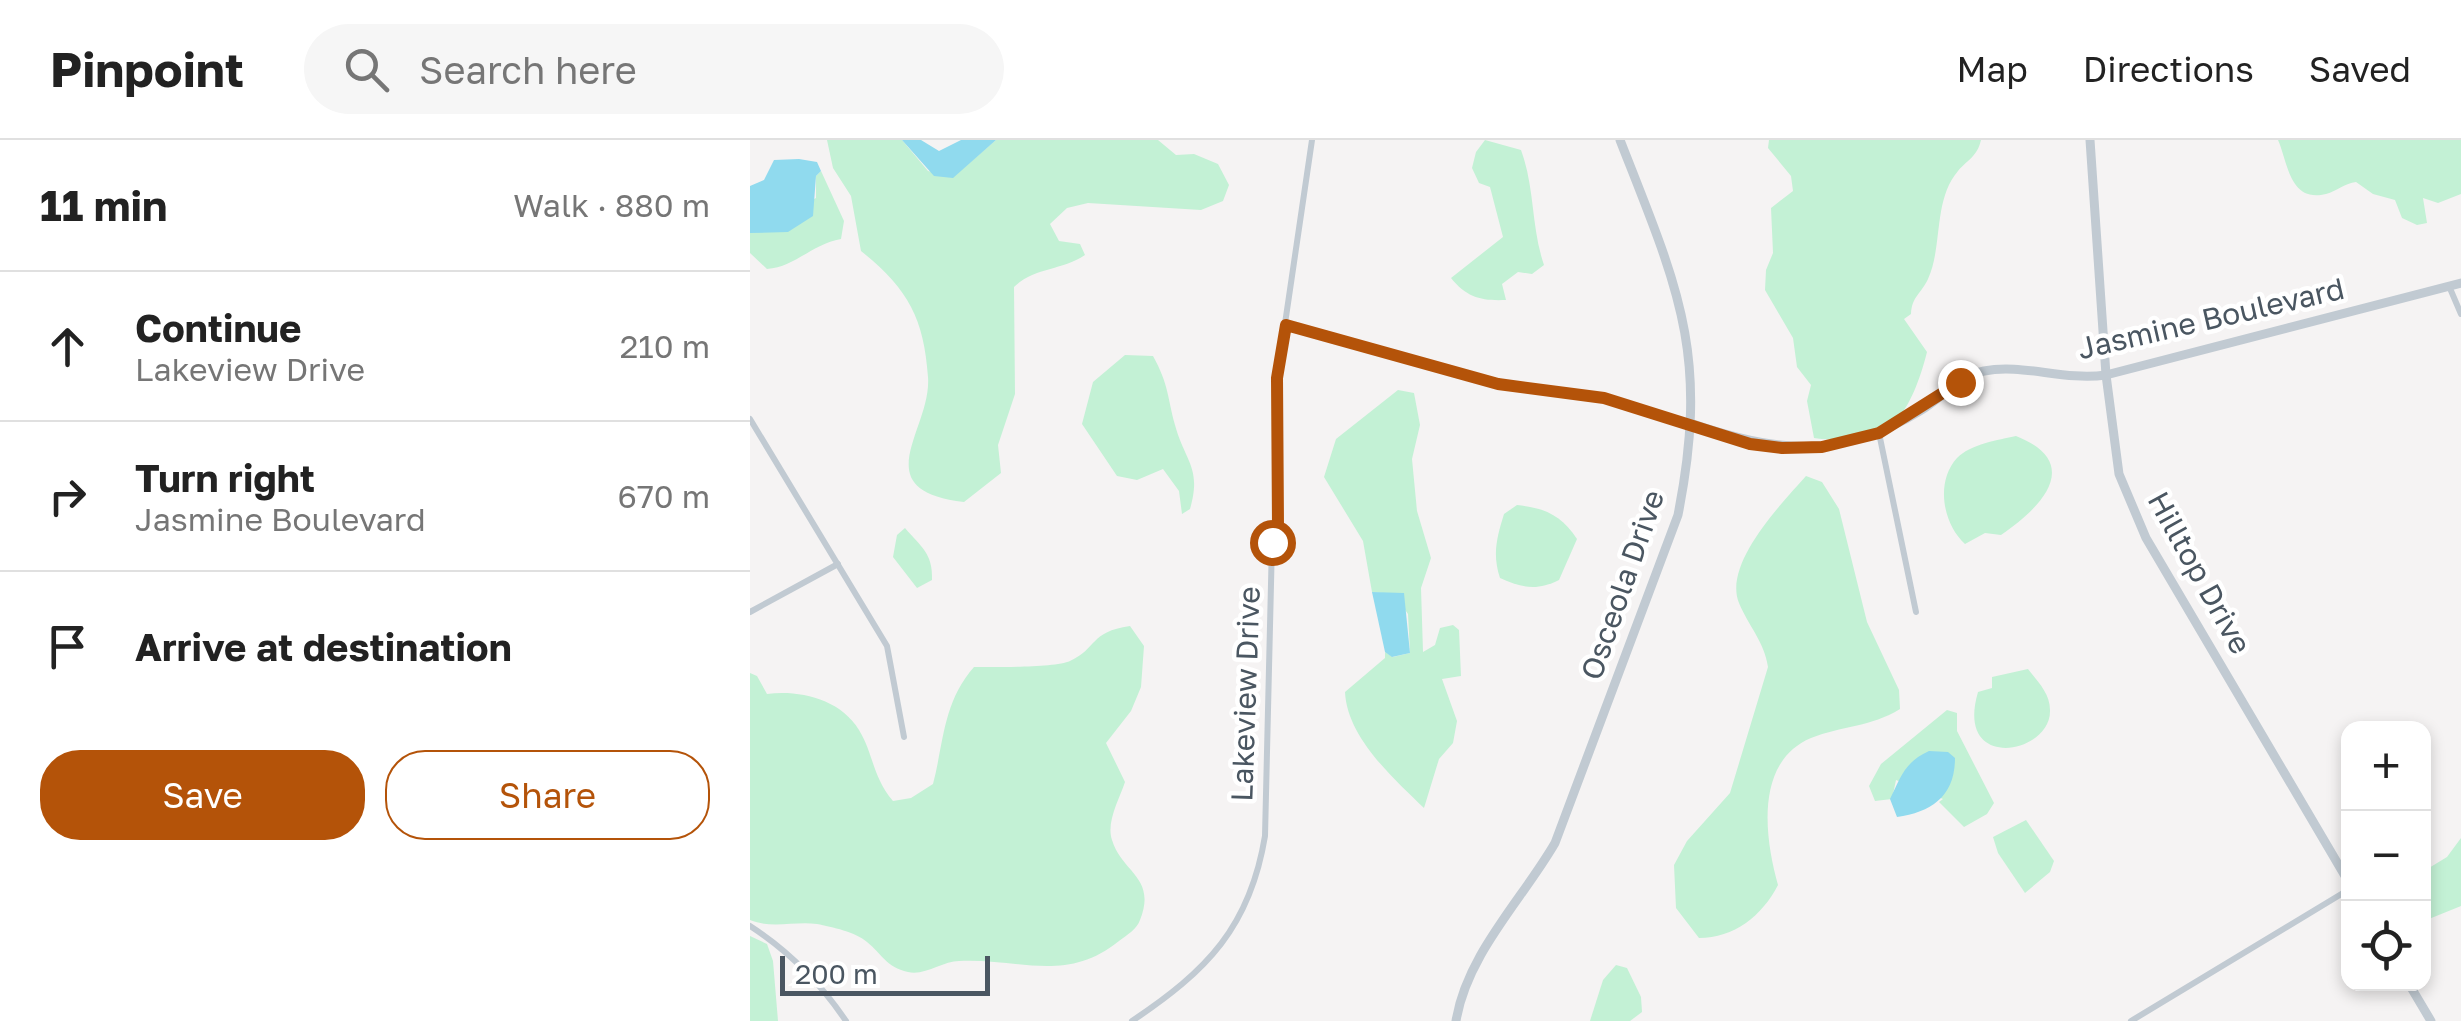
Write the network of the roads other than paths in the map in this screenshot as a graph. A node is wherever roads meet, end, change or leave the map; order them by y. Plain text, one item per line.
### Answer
1 (1312, 140) edge
2 (1620, 140) edge
3 (2090, 140) edge
4 (2461, 283) edge
5 (2449, 286) junction
6 (2461, 314) edge
7 (1286, 325) junction
8 (2106, 375) junction
9 (750, 419) edge
10 (1693, 424) junction
11 (1879, 433) junction
12 (838, 564) junction
13 (750, 612) edge
14 (1916, 612) dead end
15 (904, 737) dead end
16 (2341, 869) edge
17 (2341, 894) edge
18 (750, 926) edge
19 (2412, 991) edge
20 (846, 1021) edge
21 (1132, 1021) edge
22 (1456, 1021) edge
23 (2131, 1021) edge
24 (2430, 1021) edge

1 - 7 street, Lakeview Drive
2 - 10 street, Osceola Drive
3 - 8 street, Hilltop Drive
4 - 5 street, Jasmine Boulevard
5 - 6 street
5 - 8 street, Jasmine Boulevard
7 - 10 street, Jasmine Boulevard
7 - 21 street, Lakeview Drive
8 - 11 street, Jasmine Boulevard
8 - 16 street, Hilltop Drive
9 - 12 street
10 - 11 street, Jasmine Boulevard
10 - 22 street, Osceola Drive
11 - 14 street
12 - 13 street
12 - 15 street
17 - 23 street
18 - 20 street
19 - 24 street

